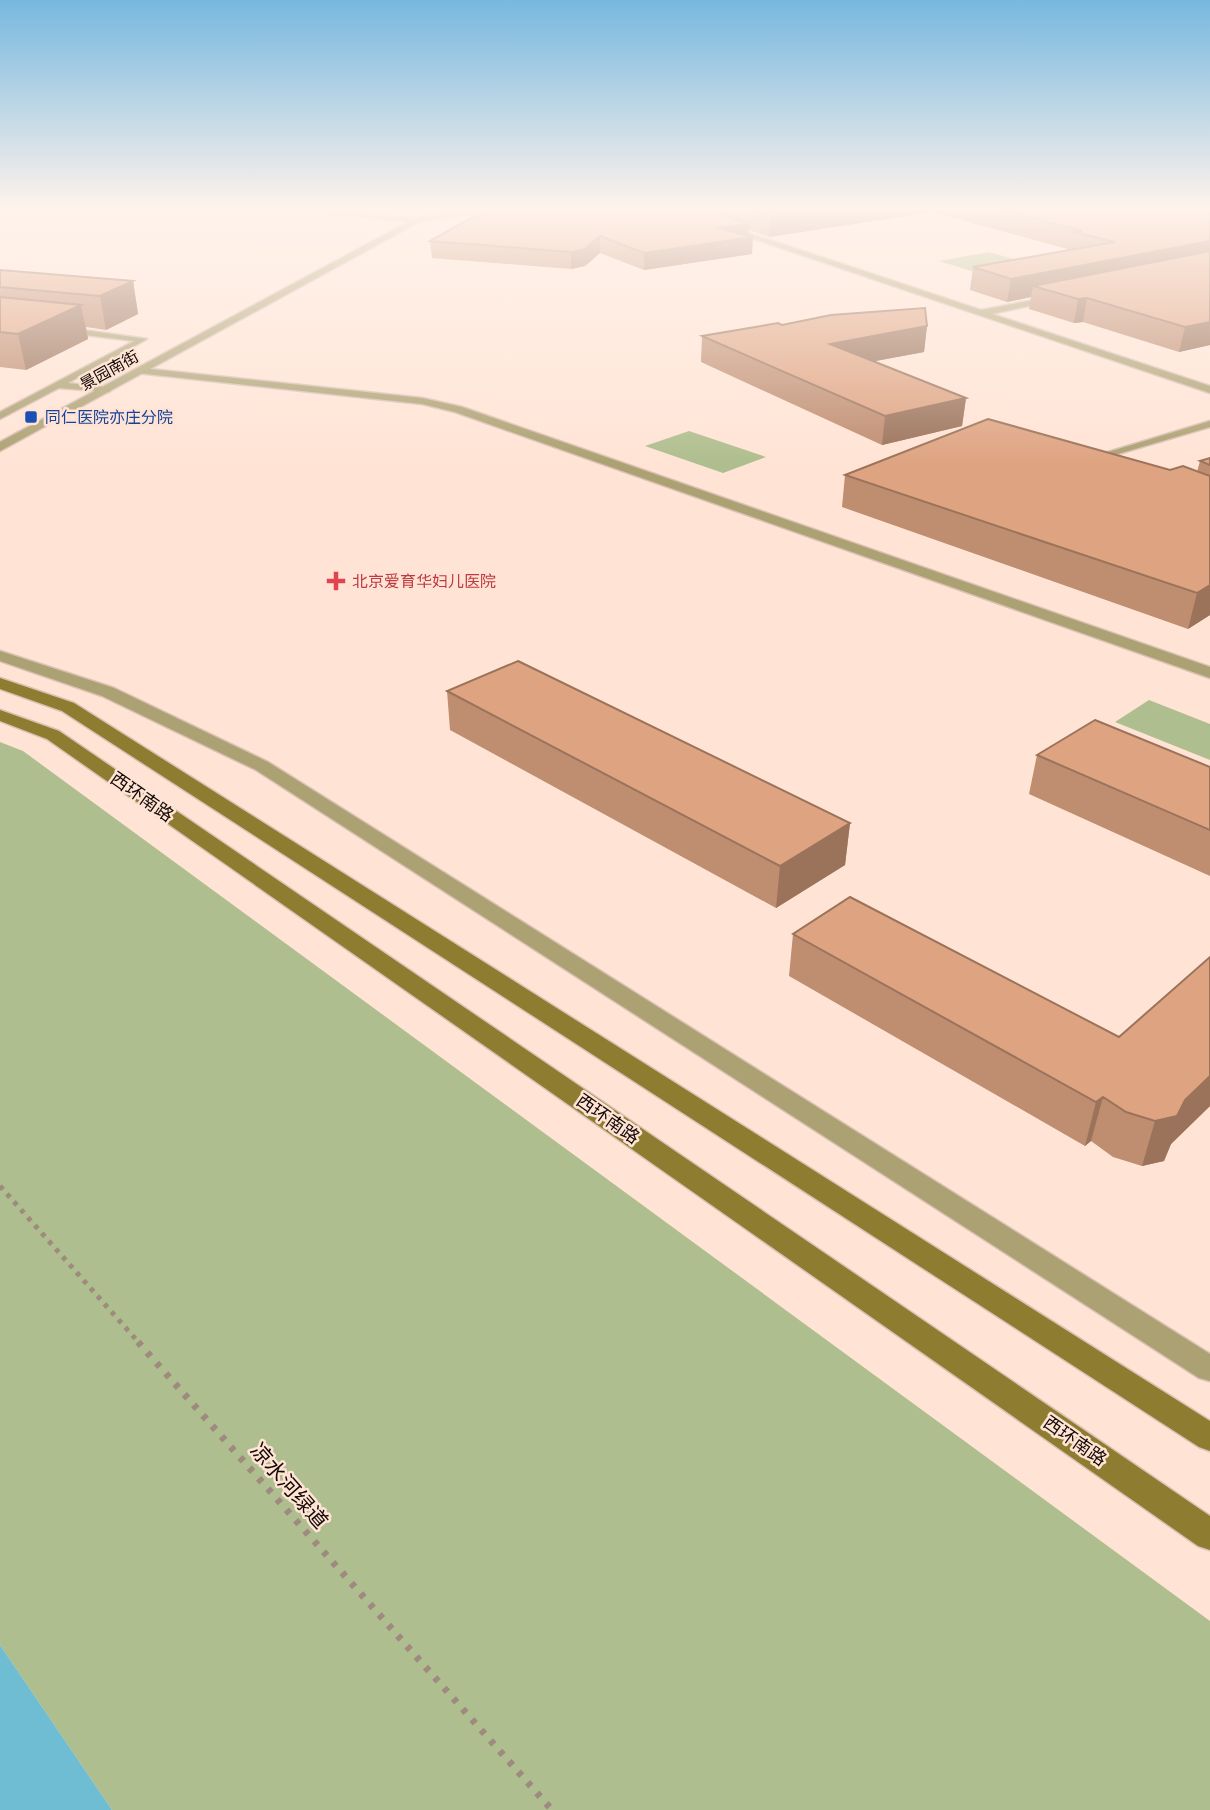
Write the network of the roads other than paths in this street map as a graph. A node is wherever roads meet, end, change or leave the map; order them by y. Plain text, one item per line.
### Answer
1 (281, 294) edge
2 (925, 294) edge
3 (1073, 294) edge
4 (980, 313) junction
5 (52, 329) edge
6 (141, 371) junction
7 (58, 385) junction
8 (106, 390) junction
9 (1210, 390) edge
10 (0, 415) edge
11 (1210, 424) edge
12 (0, 447) edge
13 (1114, 468) edge
14 (0, 656) edge
15 (1210, 673) edge
16 (0, 683) edge
17 (0, 715) edge
18 (1210, 1369) edge
19 (1210, 1437) edge
20 (1210, 1535) edge

1 - 6 street, 景园南街
2 - 4 street
3 - 4 street
4 - 9 street
5 - 7 lane
6 - 8 street, 景园南街
6 - 15 street
7 - 8 lane
7 - 10 lane
8 - 12 street, 景园南街
11 - 13 lane
14 - 18 street
16 - 19 main road, 西环南路
17 - 20 main road, 西环南路

